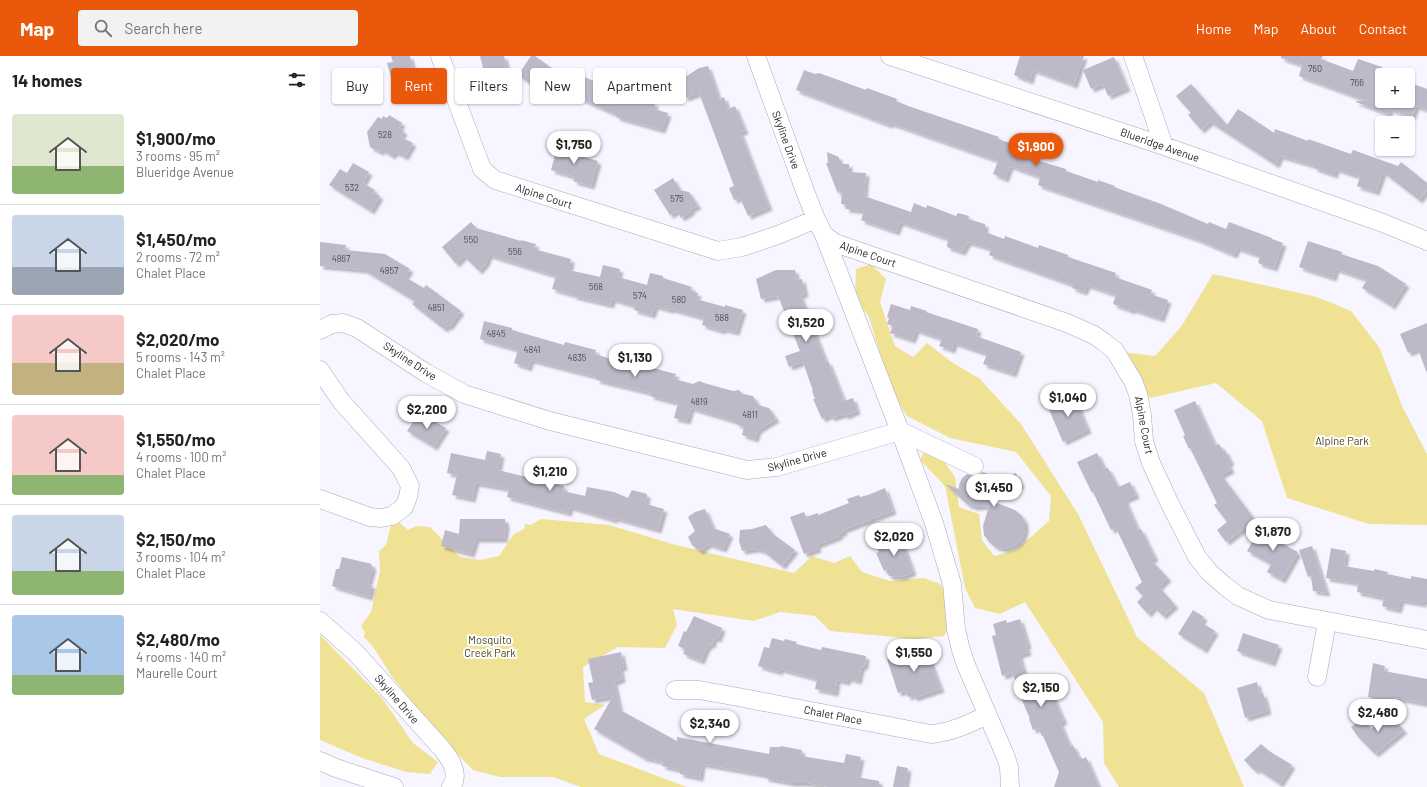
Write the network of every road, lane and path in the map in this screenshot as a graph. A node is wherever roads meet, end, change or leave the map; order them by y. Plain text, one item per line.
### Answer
1 (440, 56) edge
2 (756, 56) edge
3 (890, 56) edge
4 (1133, 56) edge
5 (1164, 146) junction
6 (816, 219) junction
7 (824, 235) junction
8 (1427, 241) edge
9 (320, 330) edge
10 (320, 370) edge
11 (900, 431) junction
12 (974, 466) dead end
13 (320, 499) edge
14 (320, 621) edge
15 (1327, 622) junction
16 (1427, 640) edge
17 (1317, 677) dead end
18 (675, 690) dead end
19 (987, 715) junction
20 (320, 761) edge
21 (390, 786) edge
22 (451, 787) edge
23 (1010, 787) edge

1 - 6 street, Alpine Court
2 - 6 street, Skyline Drive
3 - 5 street, Blueridge Avenue
4 - 5 street
5 - 8 street, Blueridge Avenue
6 - 7 street, Skyline Drive
7 - 11 street, Skyline Drive
7 - 15 street, Alpine Court
9 - 11 street, Skyline Drive
10 - 13 street
11 - 12 street
11 - 19 street
14 - 22 street, Skyline Drive
15 - 16 street, Alpine Court
15 - 17 street
18 - 19 street, Chalet Place
19 - 23 street
20 - 21 street

